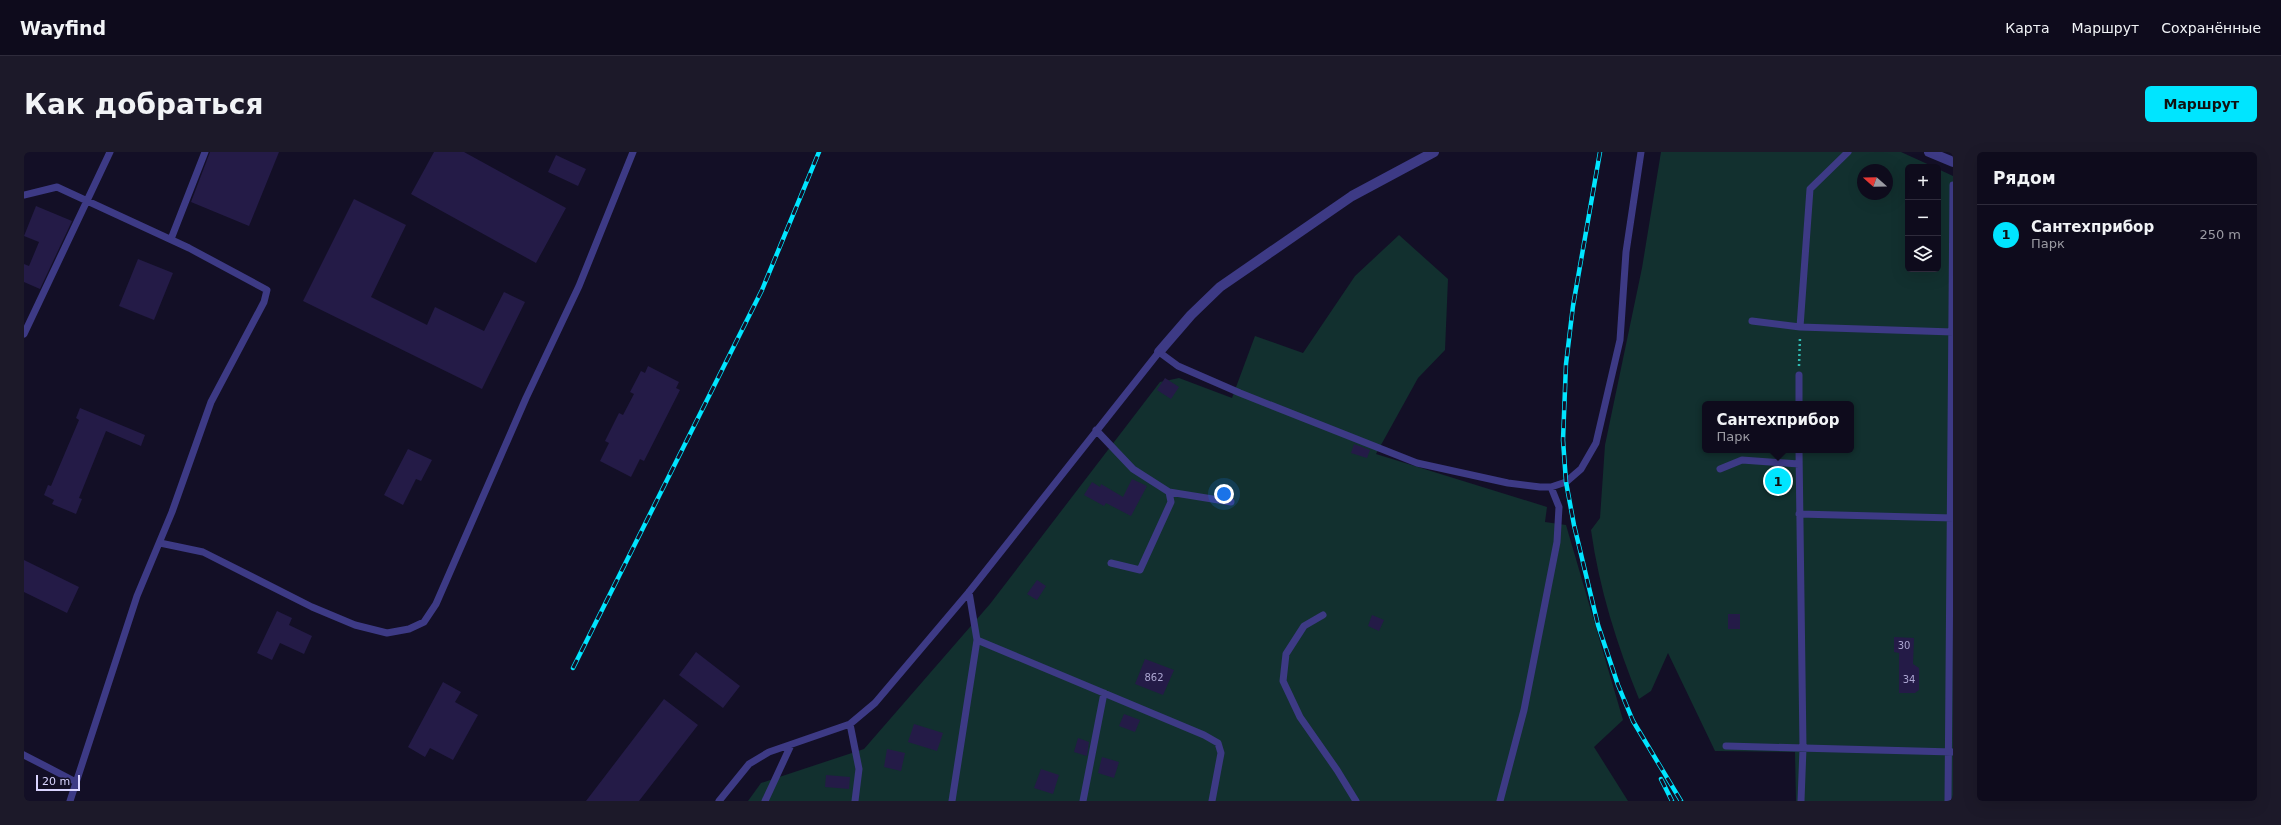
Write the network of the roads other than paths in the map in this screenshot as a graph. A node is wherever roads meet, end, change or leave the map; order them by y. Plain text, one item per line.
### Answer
1 (110, 152) edge
2 (206, 152) edge
3 (633, 152) edge
4 (1434, 152) edge
5 (1641, 152) edge
6 (1848, 152) edge
7 (1929, 152) edge
8 (1953, 162) edge
9 (1953, 185) edge
10 (24, 195) edge
11 (87, 201) junction
12 (170, 239) junction
13 (1752, 321) dead end
14 (1800, 327) junction
15 (1952, 332) edge
16 (24, 334) edge
17 (1159, 352) junction
18 (1799, 376) road end
19 (1799, 401) edge
20 (1096, 430) junction
21 (1799, 453) edge
22 (1799, 464) junction
23 (1720, 469) dead end
24 (1551, 487) junction
25 (1169, 492) junction
26 (1232, 502) dead end
27 (1799, 514) junction
28 (1951, 518) edge
29 (160, 542) junction
30 (1111, 564) dead end
31 (969, 592) junction
32 (1323, 615) dead end
33 (977, 640) junction
34 (1104, 694) junction
35 (850, 724) junction
36 (790, 745) junction
37 (1726, 746) dead end
38 (1803, 748) junction
39 (1951, 752) edge
40 (24, 755) edge
41 (76, 782) junction
42 (70, 801) edge
43 (719, 801) edge
44 (765, 801) edge
45 (855, 801) edge
46 (952, 801) edge
47 (1084, 801) edge
48 (1212, 801) edge
49 (1356, 801) edge
50 (1500, 801) edge
51 (1801, 801) edge
52 (1948, 801) edge

1 - 11 lane
2 - 12 lane
3 - 29 lane
4 - 17 street
5 - 24 lane
6 - 14 lane
7 - 8 street
9 - 15 lane
10 - 11 lane
11 - 12 lane
11 - 16 lane
12 - 29 lane
13 - 14 lane
14 - 15 lane
15 - 28 lane
17 - 20 lane
17 - 24 lane
18 - 19 lane
20 - 25 lane
20 - 31 lane
21 - 22 lane
22 - 23 lane
22 - 27 lane
24 - 50 lane
25 - 26 lane
25 - 30 lane
27 - 28 lane
27 - 38 lane
28 - 39 lane
29 - 41 lane
31 - 33 lane
31 - 35 lane
32 - 49 lane
33 - 34 lane
33 - 46 lane
34 - 47 lane
34 - 48 lane
35 - 36 lane
35 - 45 lane
36 - 43 lane
36 - 44 lane
37 - 38 lane
38 - 39 lane
38 - 51 lane
39 - 52 lane
40 - 41 lane
41 - 42 lane

